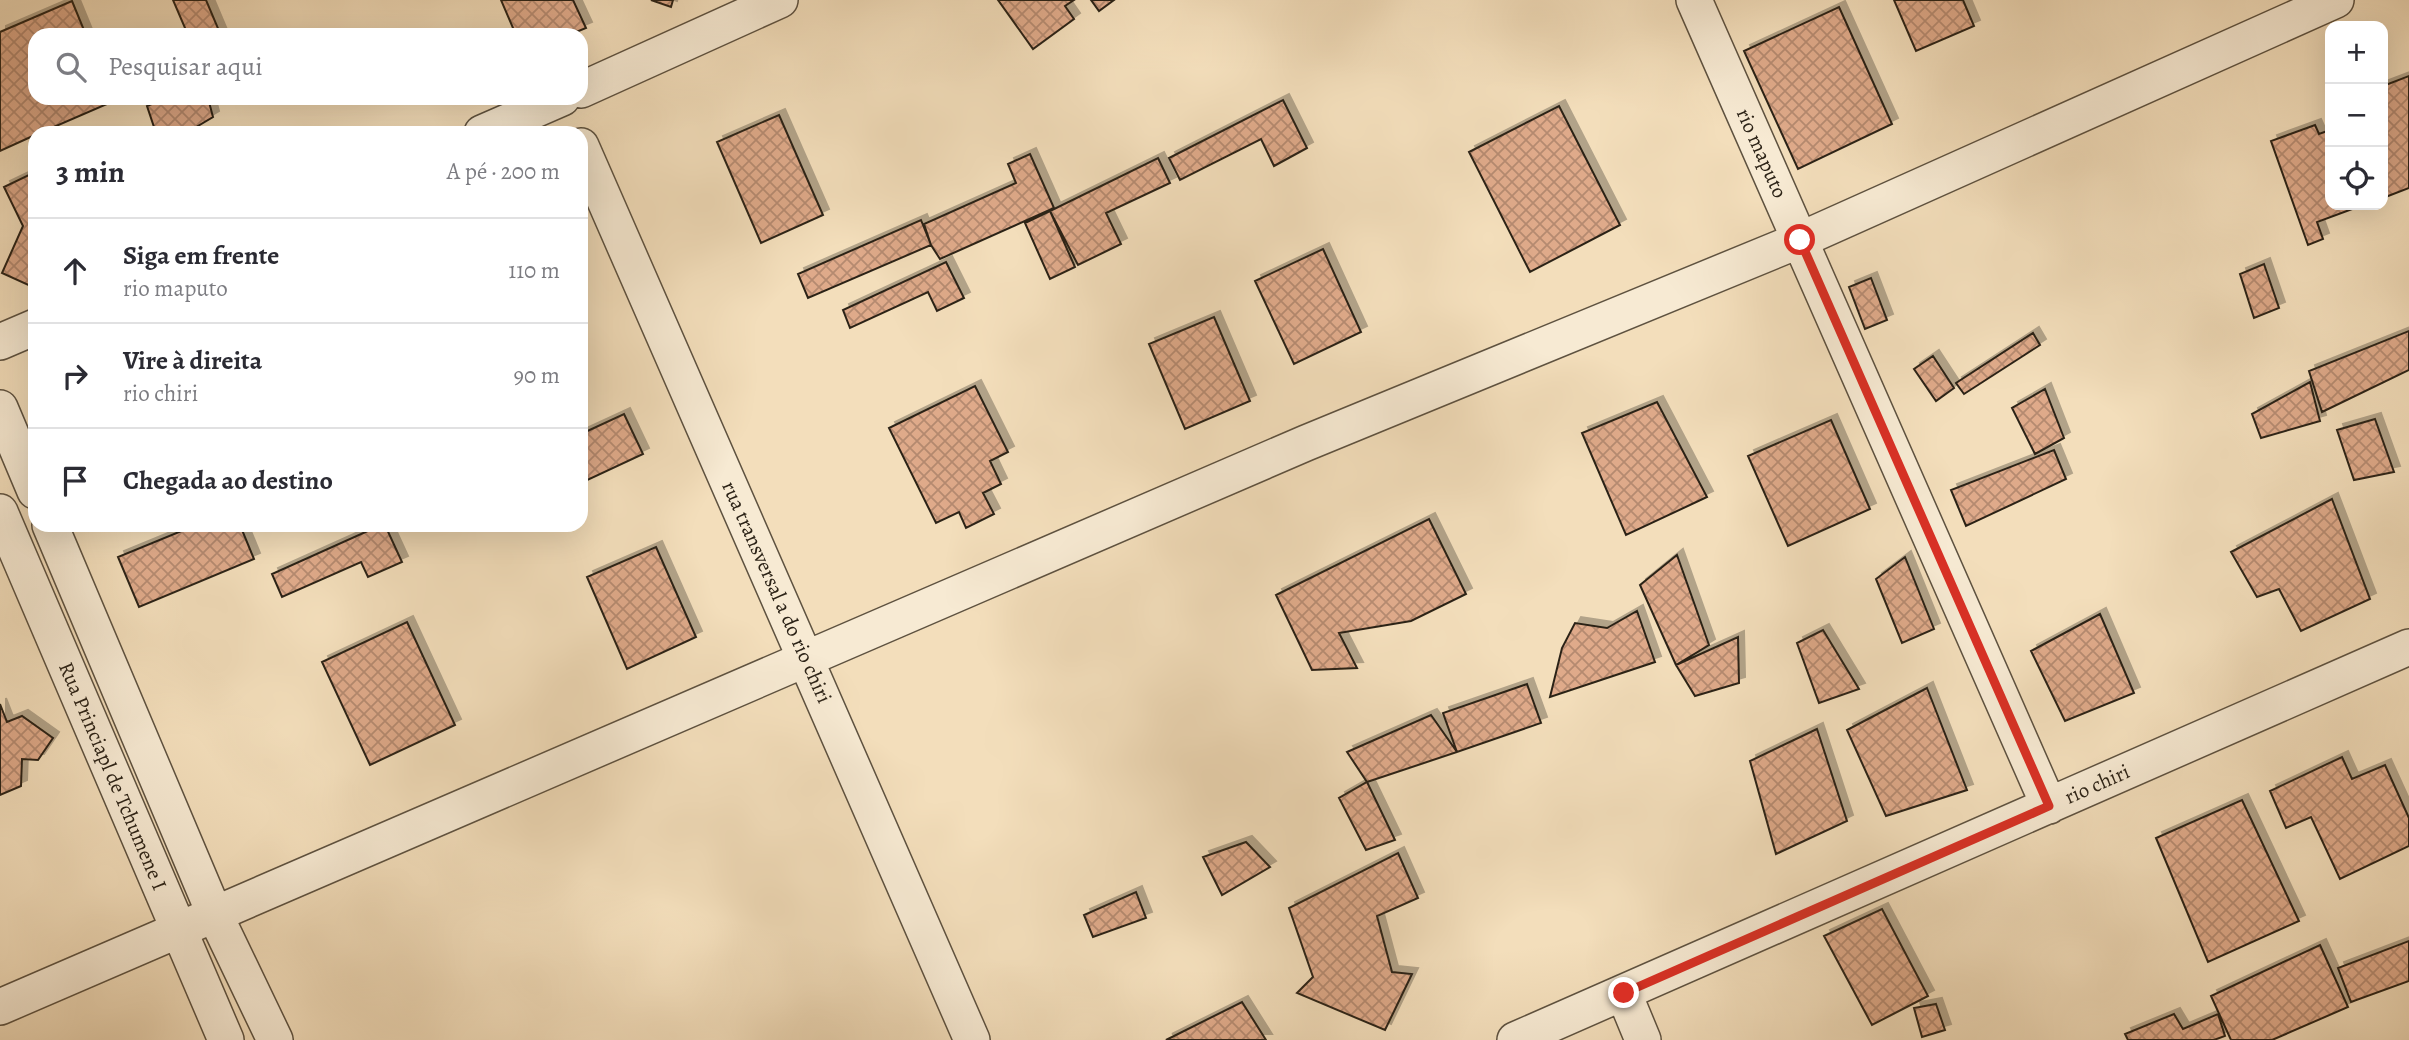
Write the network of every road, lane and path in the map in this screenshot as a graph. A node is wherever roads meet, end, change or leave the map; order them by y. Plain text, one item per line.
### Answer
1 (780, 0) edge
2 (1694, 0) edge
3 (2336, 0) edge
4 (588, 87) edge
5 (545, 105) edge
6 (564, 105) edge
7 (498, 126) edge
8 (572, 126) edge
9 (588, 162) edge
10 (1800, 240) junction
11 (28, 330) edge
12 (0, 342) edge
13 (0, 408) edge
14 (28, 474) edge
15 (0, 512) edge
16 (53, 532) edge
17 (2409, 647) edge
18 (806, 658) junction
19 (2049, 806) junction
20 (215, 915) junction
21 (179, 930) junction
22 (1624, 993) junction
23 (0, 1007) edge
24 (226, 1040) edge
25 (275, 1040) edge
26 (972, 1040) edge
27 (1515, 1040) edge
28 (1643, 1040) edge

1 - 4 street
2 - 10 street, rio maputo
3 - 10 street
5 - 7 street
6 - 8 street
9 - 18 street, rua transversal a do rio chiri
10 - 18 street
10 - 19 street, rio maputo
11 - 12 street
13 - 14 street
15 - 21 street, Rua Princiapl de Tchumene I
16 - 20 street, Rua Princiapl de Tchumene I
17 - 19 street, rio chiri
18 - 20 street
18 - 26 street, rua transversal a do rio chiri
19 - 22 street, rio chiri
20 - 21 street
20 - 25 street, Rua Princiapl de Tchumene I
21 - 23 street
21 - 24 street, Rua Princiapl de Tchumene I
22 - 27 street, rio chiri
22 - 28 street

